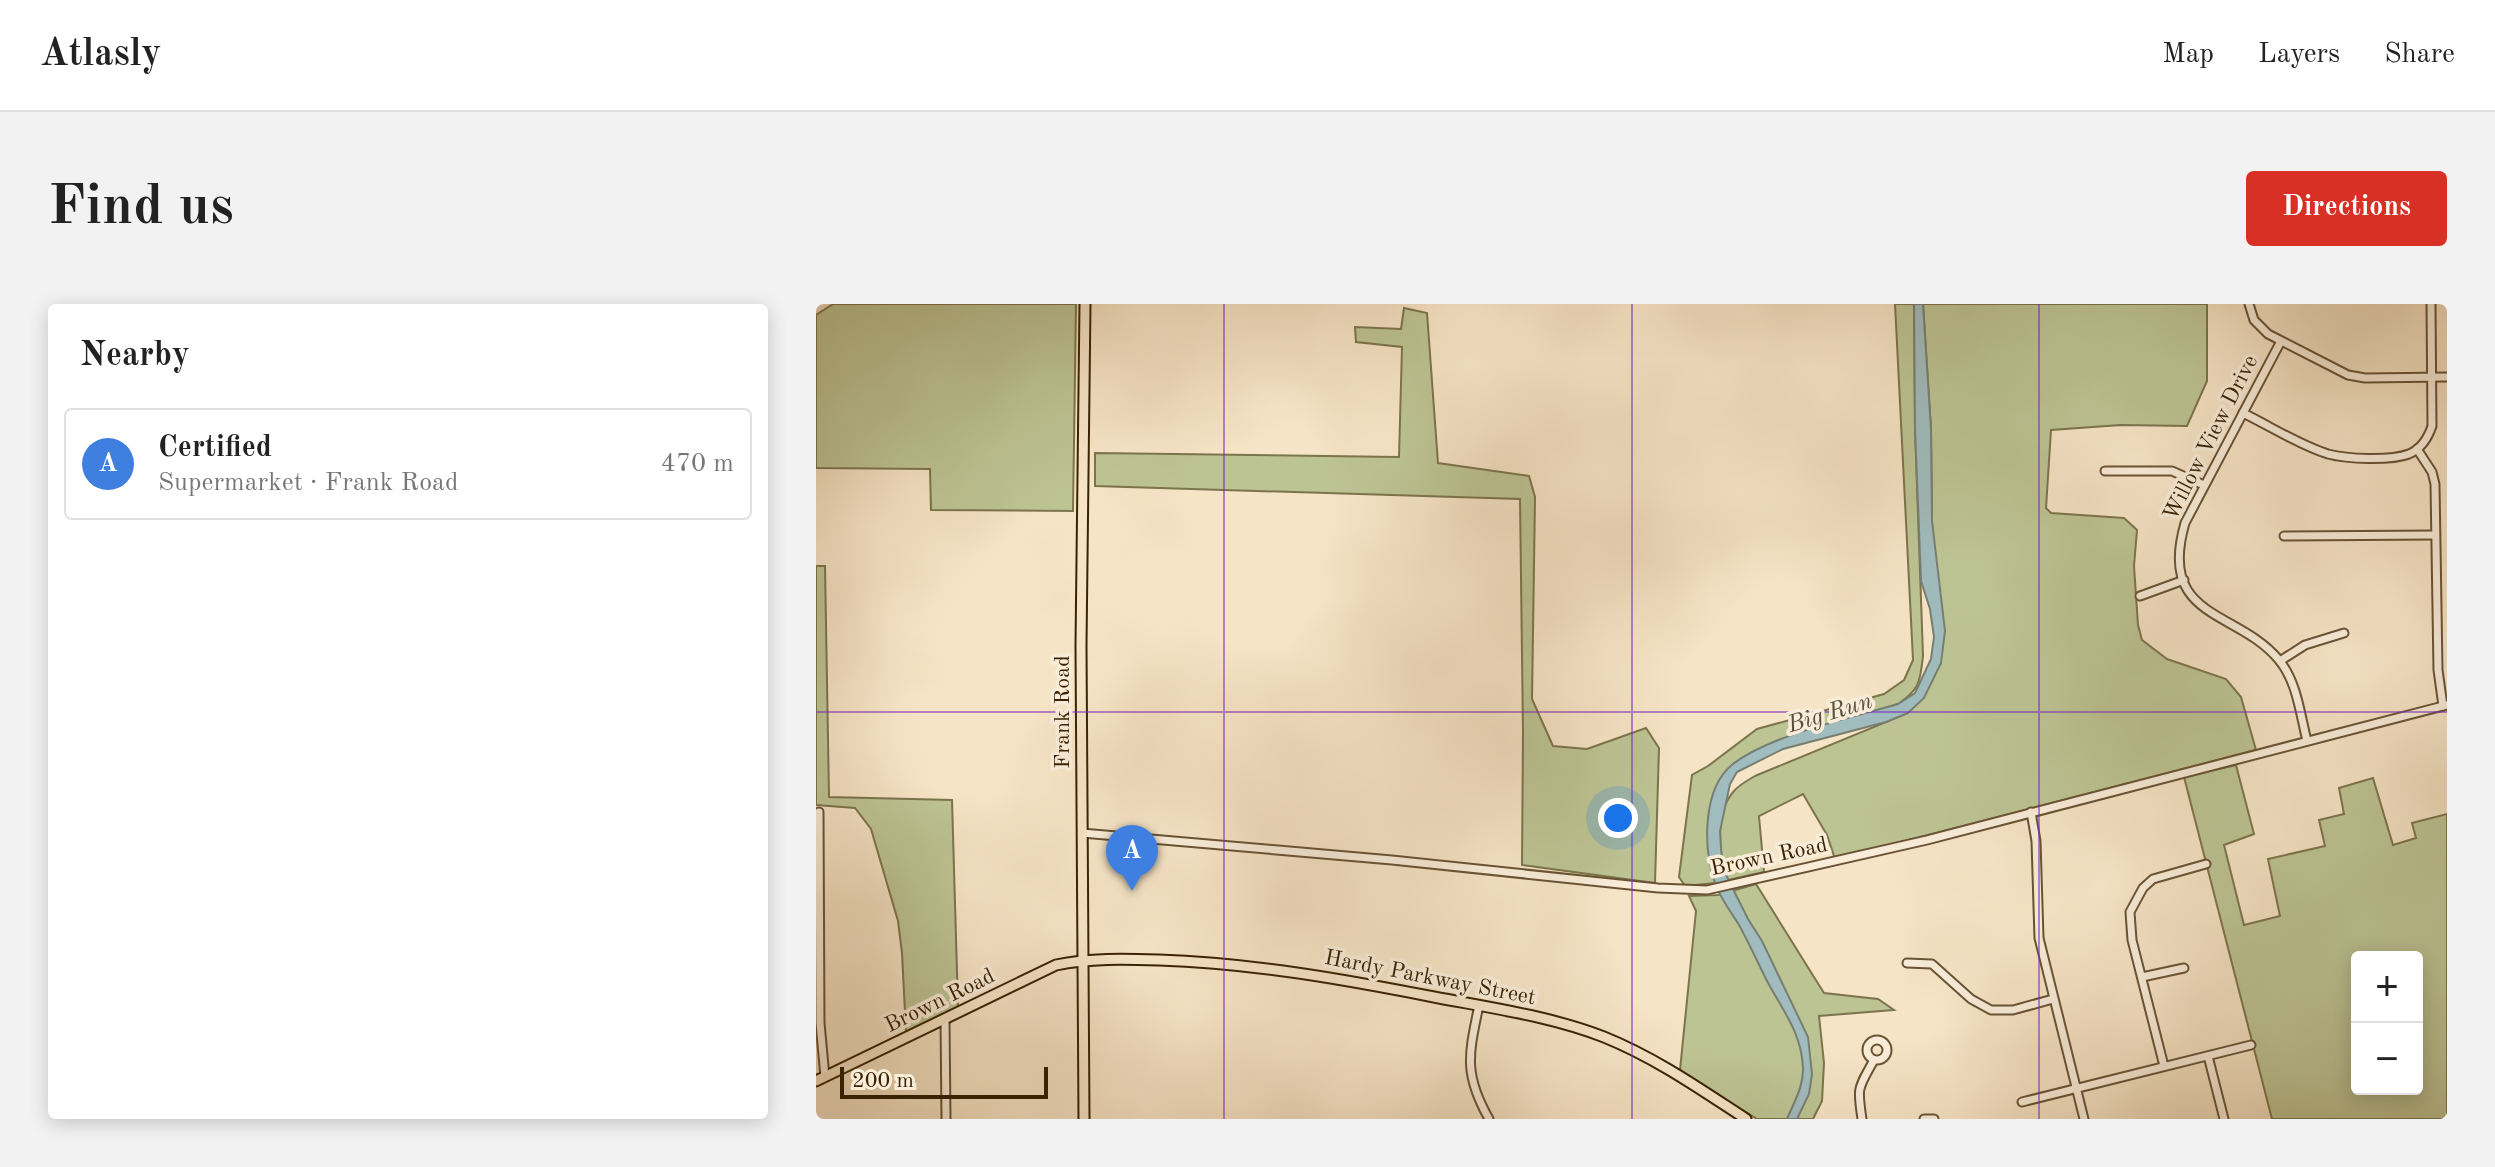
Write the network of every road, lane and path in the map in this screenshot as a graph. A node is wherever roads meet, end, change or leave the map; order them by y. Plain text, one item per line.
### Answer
1 (1085, 304) edge
2 (2431, 304) edge
3 (2250, 309) edge
4 (2281, 341) junction
5 (2432, 377) junction
6 (2447, 377) edge
7 (2243, 413) junction
8 (2417, 449) junction
9 (2105, 471) dead end
10 (2204, 485) junction
11 (2435, 535) junction
12 (2284, 536) dead end
13 (2184, 580) junction
14 (2140, 596) dead end
15 (2344, 633) dead end
16 (2280, 661) junction
17 (2445, 705) edge
18 (2307, 741) junction
19 (819, 812) dead end
20 (2031, 812) junction
21 (1082, 833) junction
22 (2206, 864) dead end
23 (1082, 960) junction
24 (1907, 963) dead end
25 (2184, 968) dead end
26 (2142, 977) junction
27 (2053, 999) junction
28 (1479, 1005) junction
29 (945, 1019) junction
30 (2251, 1045) dead end
31 (2208, 1056) junction
32 (1874, 1060) dead end
33 (2164, 1066) junction
34 (821, 1079) edge
35 (2075, 1088) junction
36 (2022, 1102) dead end
37 (946, 1119) edge
38 (1084, 1119) edge
39 (1489, 1119) edge
40 (1746, 1119) edge
41 (1862, 1119) edge
42 (1924, 1119) edge
43 (1934, 1119) edge
44 (2084, 1119) edge
45 (2224, 1119) edge

1 - 21 main road, Frank Road
2 - 5 street
3 - 4 street
4 - 5 street
4 - 7 street, Willow View Drive
5 - 6 street
5 - 8 street
7 - 8 street
7 - 10 street, Willow View Drive
8 - 11 street
9 - 10 street
10 - 13 street, Willow View Drive
11 - 12 street
11 - 17 street
13 - 14 street
13 - 16 street
15 - 16 street
16 - 18 street
17 - 18 street, Brown Road
18 - 20 street, Brown Road
19 - 34 street
20 - 21 street, Brown Road
20 - 27 street
21 - 23 main road, Frank Road
22 - 26 street
23 - 28 main road, Hardy Parkway Street
23 - 29 main road, Brown Road
23 - 38 main road, Frank Road
24 - 27 street
25 - 26 street
26 - 33 street
27 - 35 street
28 - 39 street
28 - 40 main road, Hardy Parkway Street
29 - 34 main road, Brown Road
29 - 37 street
30 - 31 street
31 - 33 street
31 - 45 street
32 - 41 street
33 - 35 street
35 - 36 street
35 - 44 street
42 - 43 street

